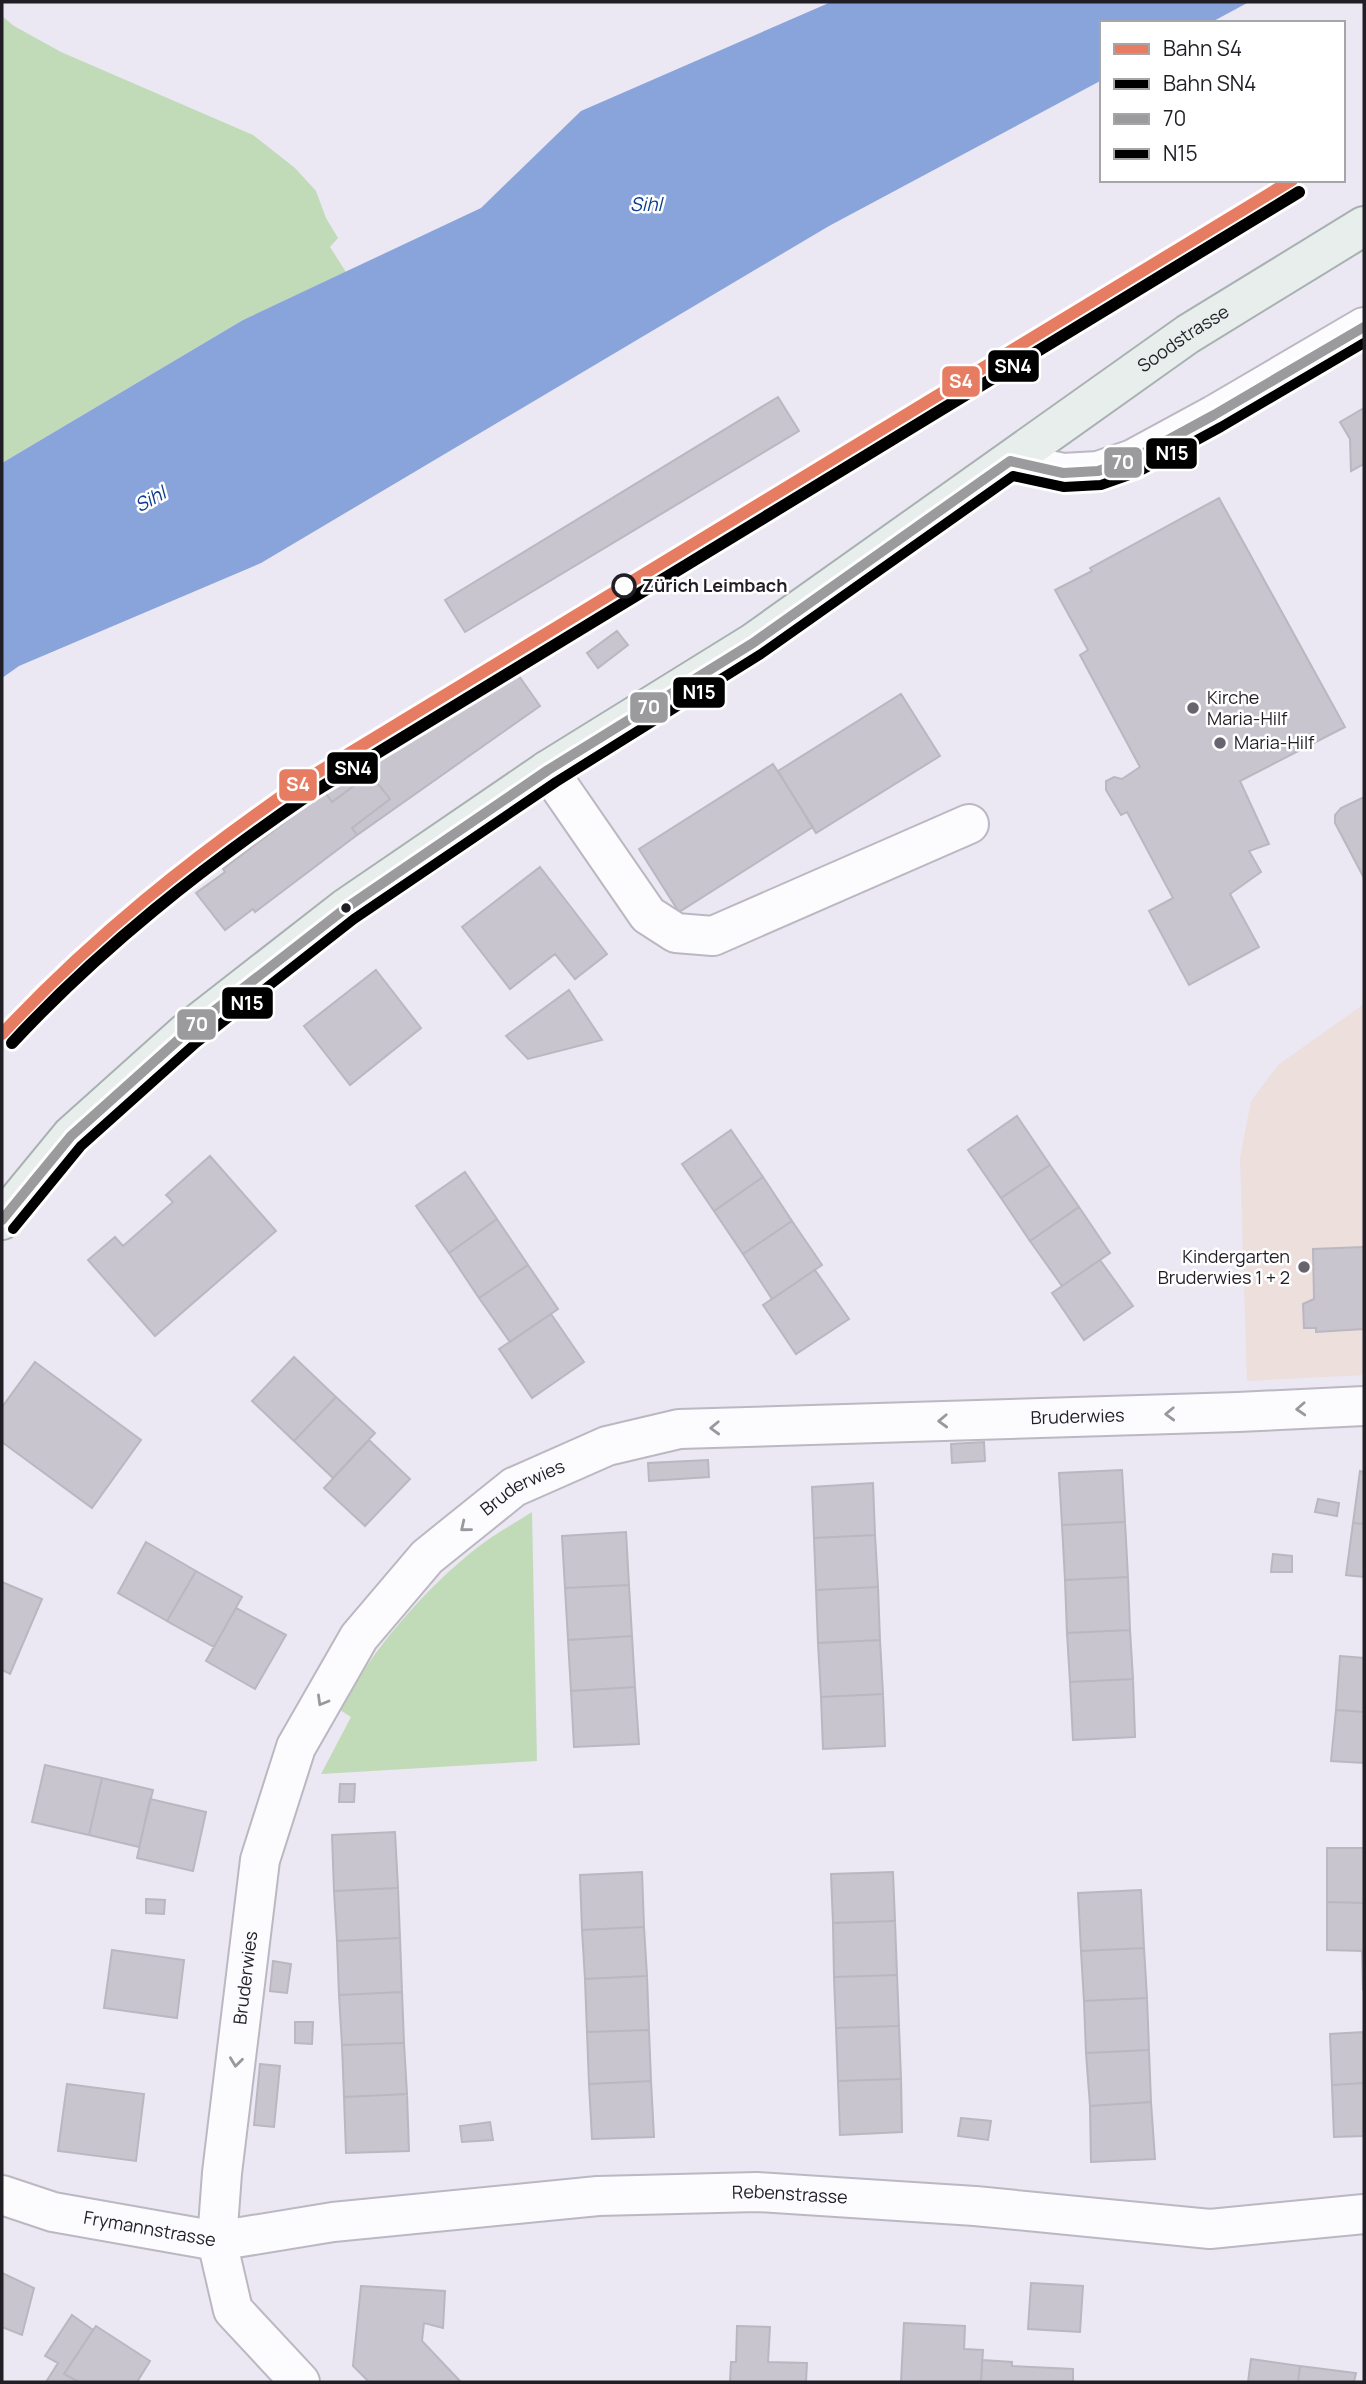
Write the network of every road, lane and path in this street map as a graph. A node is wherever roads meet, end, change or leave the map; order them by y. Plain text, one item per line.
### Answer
1 (1364, 226) edge
2 (1364, 327) edge
3 (1010, 461) junction
4 (548, 771) junction
5 (969, 824) dead end
6 (2, 1220) edge
7 (1364, 1406) edge
8 (2, 2195) edge
9 (1364, 2214) edge
10 (217, 2241) junction
11 (300, 2382) edge

1 - 3 main road, Soodstrasse
2 - 3 street
3 - 4 main road, Soodstrasse
4 - 5 street
4 - 6 main road, Soodstrasse
7 -> 10 street, Bruderwies
8 - 10 street, Frymannstrasse
9 - 10 street, Rebenstrasse
10 - 11 street, Frymannstrasse

